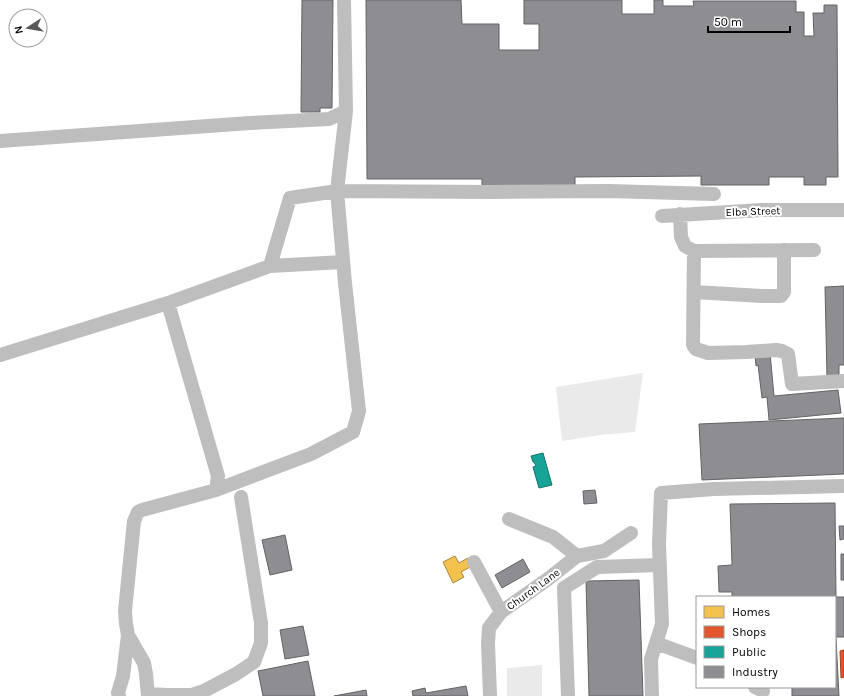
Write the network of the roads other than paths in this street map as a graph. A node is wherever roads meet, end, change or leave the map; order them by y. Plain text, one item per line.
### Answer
1 (344, 0) edge
2 (346, 111) junction
3 (0, 141) edge
4 (337, 191) junction
5 (714, 194) dead end
6 (844, 210) edge
7 (680, 214) junction
8 (662, 216) dead end
9 (784, 250) junction
10 (814, 250) dead end
11 (694, 251) junction
12 (343, 262) junction
13 (270, 266) junction
14 (694, 292) junction
15 (168, 303) junction
16 (0, 355) edge
17 (844, 381) edge
18 (844, 486) edge
19 (216, 490) junction
20 (241, 497) dead end
21 (509, 518) dead end
22 (631, 534) dead end
23 (577, 556) junction
24 (474, 562) dead end
25 (660, 565) junction
26 (501, 612) junction
27 (128, 635) junction
28 (656, 643) junction
29 (696, 658) edge
30 (148, 695) edge
31 (119, 696) edge
32 (490, 696) edge
33 (568, 696) edge
34 (652, 696) edge

1 - 2 street
2 - 3 street
2 - 4 street
4 - 5 street
4 - 12 street
4 - 13 street
6 - 7 street, Elba Street
7 - 8 street, Elba Street
7 - 11 street
9 - 10 street
9 - 11 street
9 - 14 street
11 - 14 street
12 - 13 street
12 - 19 street
13 - 15 street
14 - 17 street
15 - 16 street
15 - 19 street
18 - 25 street
19 - 27 street
20 - 30 street
21 - 23 street
22 - 23 street, Church Lane
23 - 26 street, Church Lane
24 - 26 street
25 - 28 street
25 - 33 street
26 - 32 street, Church Lane
27 - 30 street
27 - 31 street
28 - 29 street
28 - 34 street

